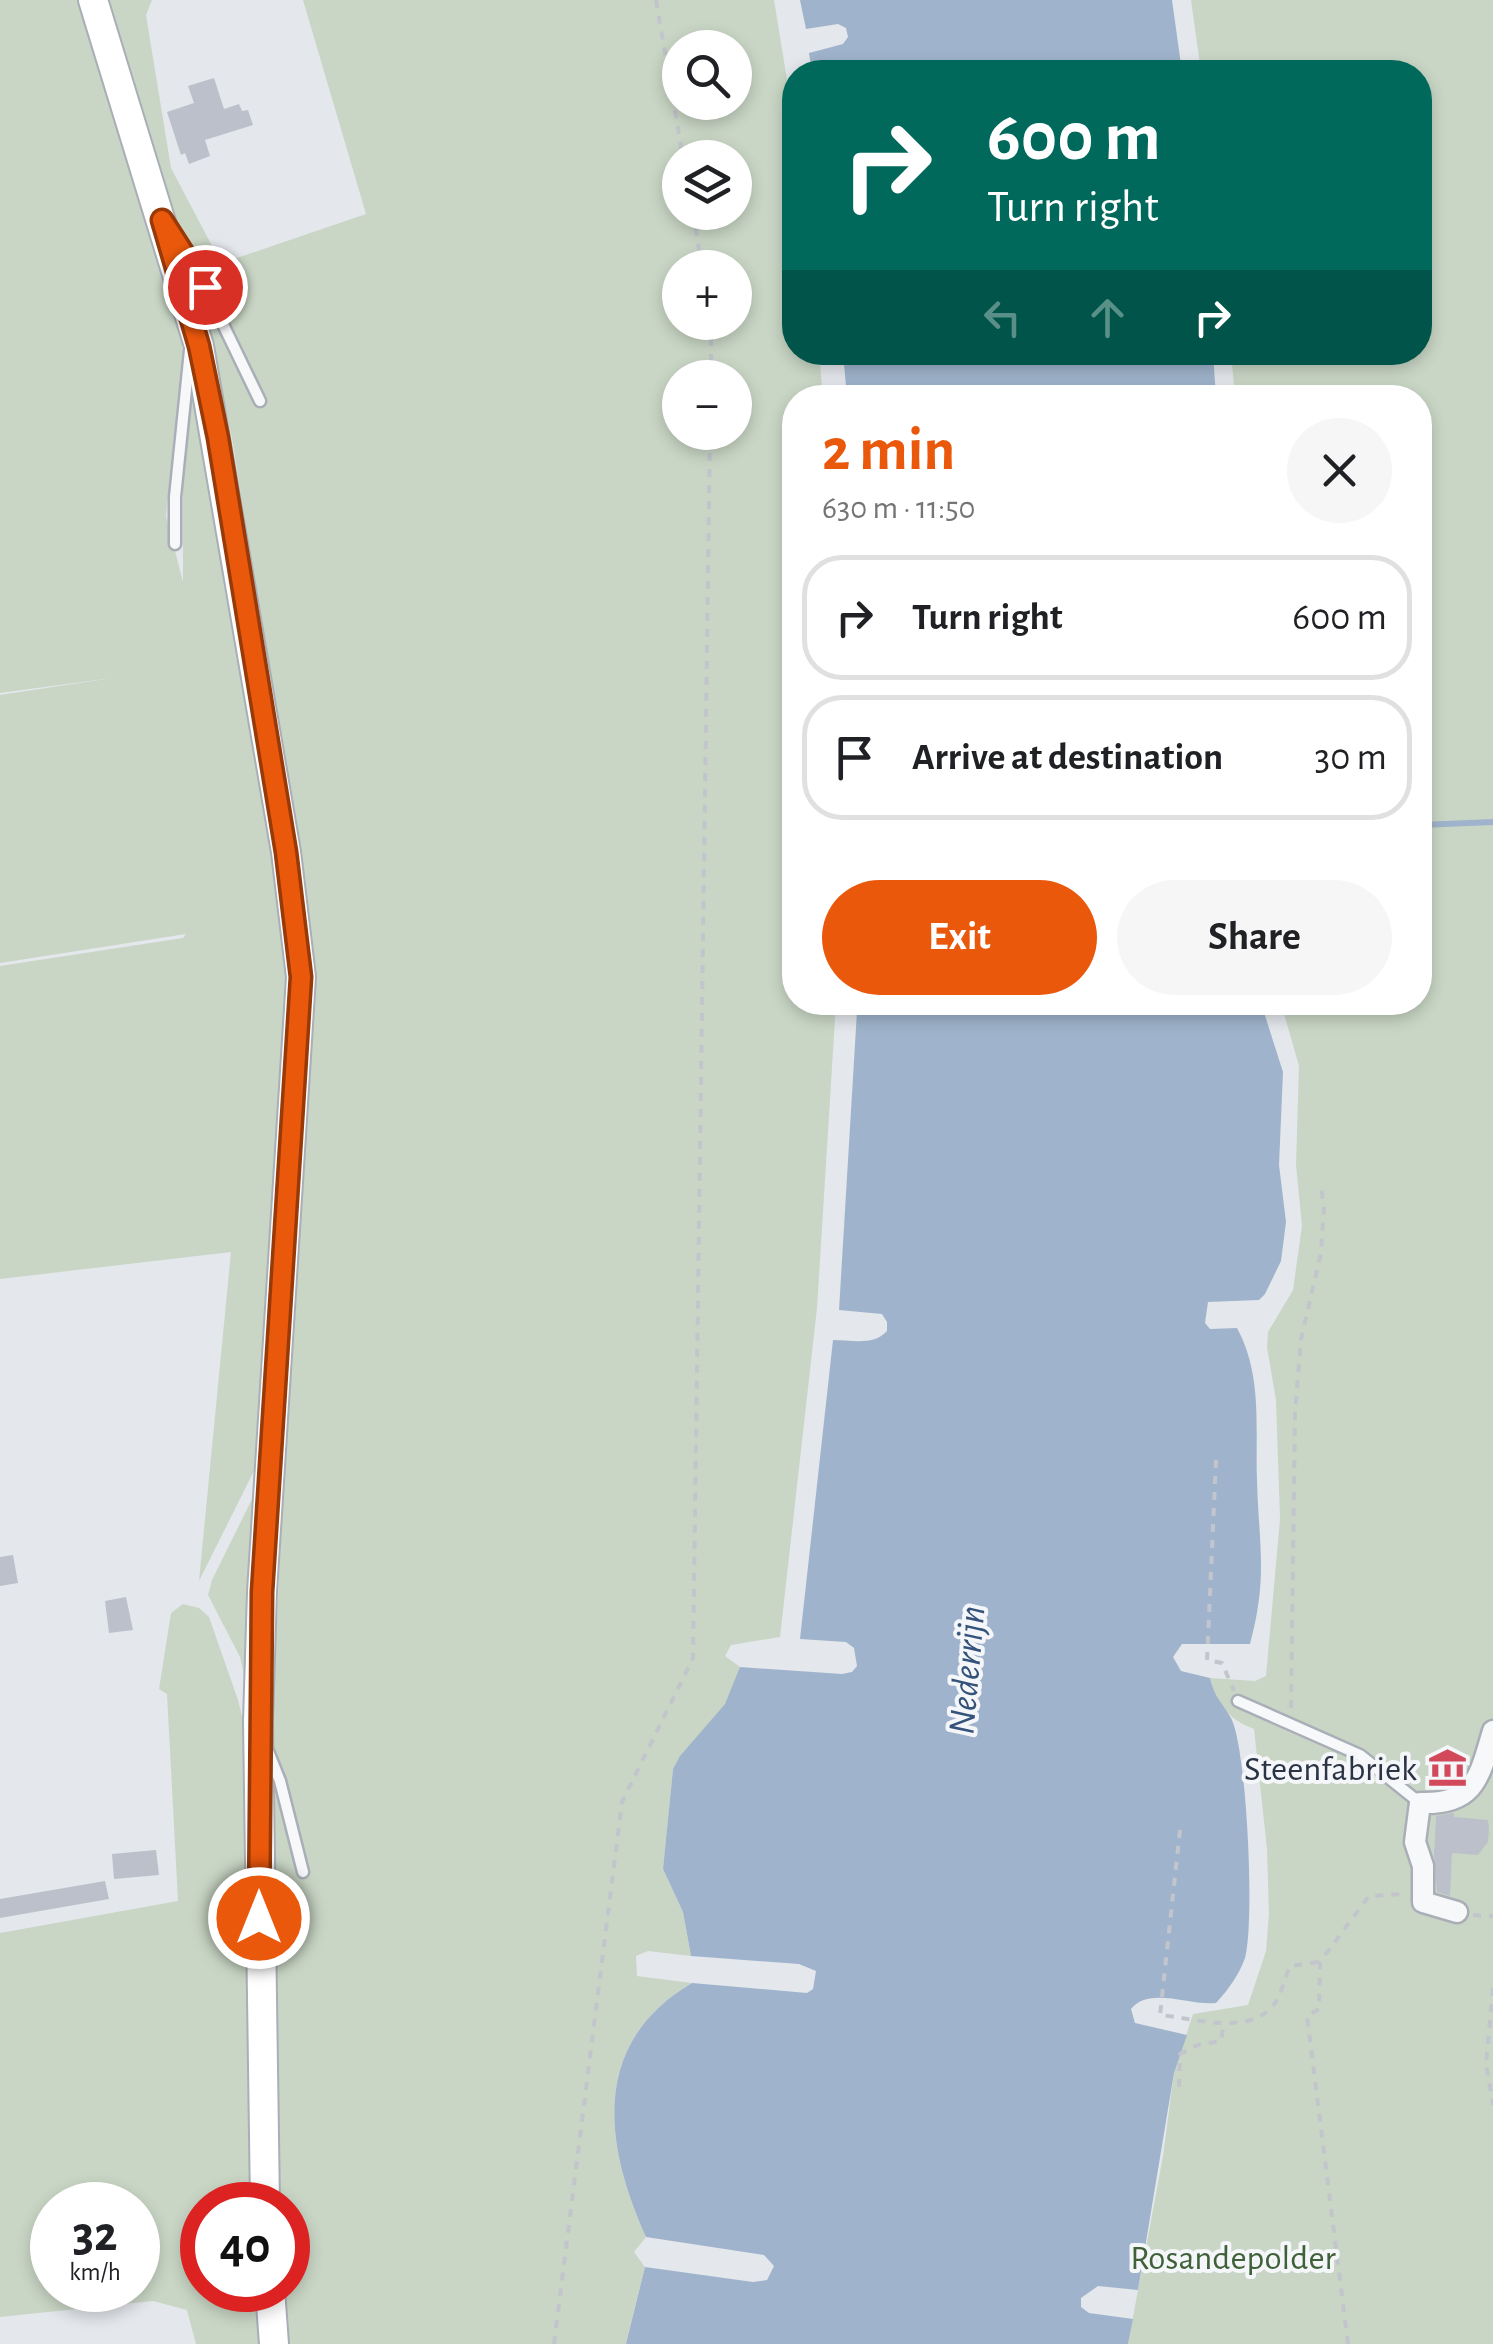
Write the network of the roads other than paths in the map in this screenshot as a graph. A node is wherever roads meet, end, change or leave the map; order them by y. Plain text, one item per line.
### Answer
1 (92, 0) edge
2 (162, 220) junction
3 (194, 329) junction
4 (260, 401) dead end
5 (175, 544) dead end
6 (1238, 1701) road end
7 (258, 1726) junction
8 (1493, 1731) edge
9 (1420, 1802) junction
10 (303, 1872) dead end
11 (1467, 1914) road end
12 (265, 2182) edge
13 (272, 2312) edge
14 (274, 2344) edge

1 - 2 street
2 - 3 street
2 - 4 lane
3 - 5 lane
3 - 7 street
6 - 9 lane
7 - 10 lane
7 - 12 street
8 - 9 street
9 - 11 street
13 - 14 street

